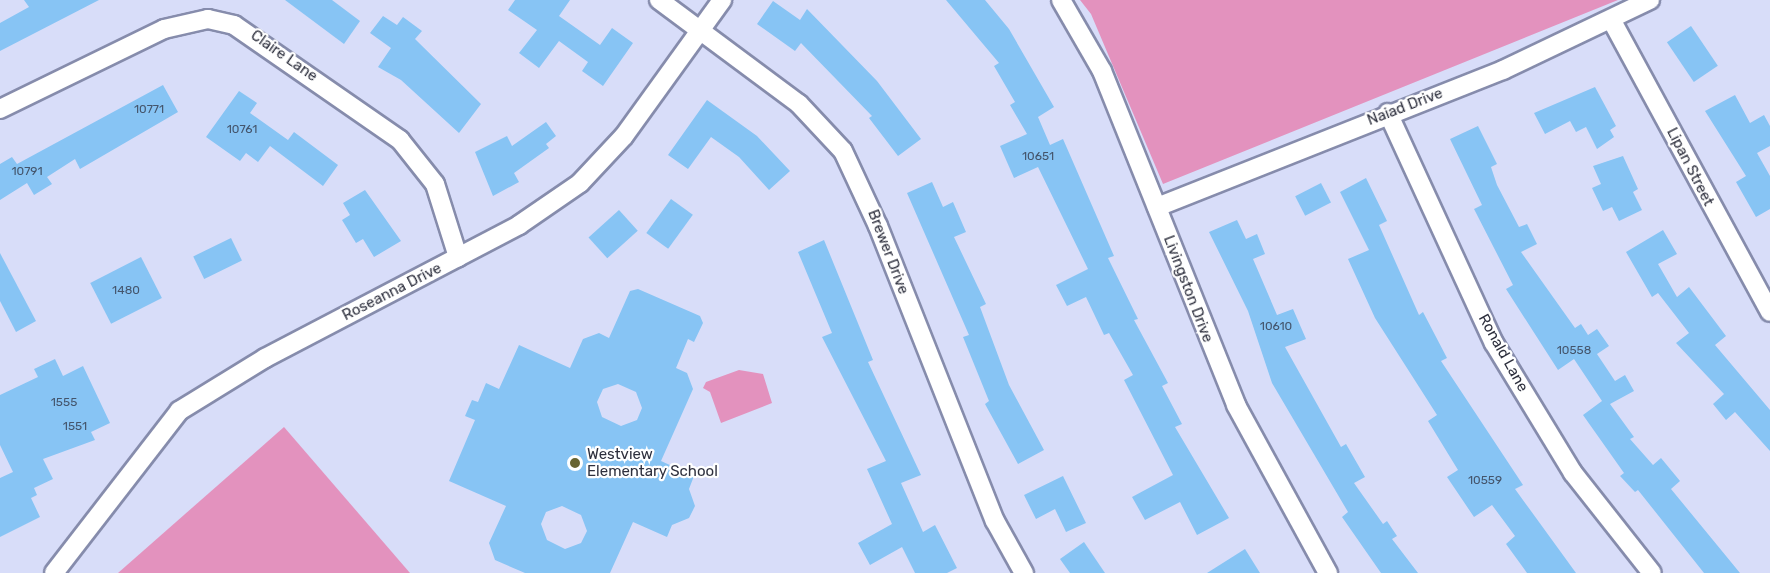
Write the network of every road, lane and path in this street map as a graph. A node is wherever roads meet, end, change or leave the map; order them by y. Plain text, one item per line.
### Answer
1 (659, 0) edge
2 (722, 0) edge
3 (1061, 0) edge
4 (1650, 0) edge
5 (1612, 21) junction
6 (700, 30) junction
7 (0, 109) edge
8 (1388, 114) junction
9 (1157, 207) junction
10 (458, 257) junction
11 (1770, 312) edge
12 (54, 573) edge
13 (1023, 573) edge
14 (1328, 573) edge
15 (1652, 573) edge

1 - 6 street, Brewer Drive
2 - 6 street, Roseanna Drive
3 - 9 street, Livingston Drive
4 - 5 street, Naiad Drive
5 - 8 street, Naiad Drive
5 - 11 street, Lipan Street
6 - 10 street, Roseanna Drive
6 - 13 street, Brewer Drive
7 - 10 street, Claire Lane
8 - 9 street, Naiad Drive
8 - 15 street, Ronald Lane
9 - 14 street, Livingston Drive
10 - 12 street, Roseanna Drive

